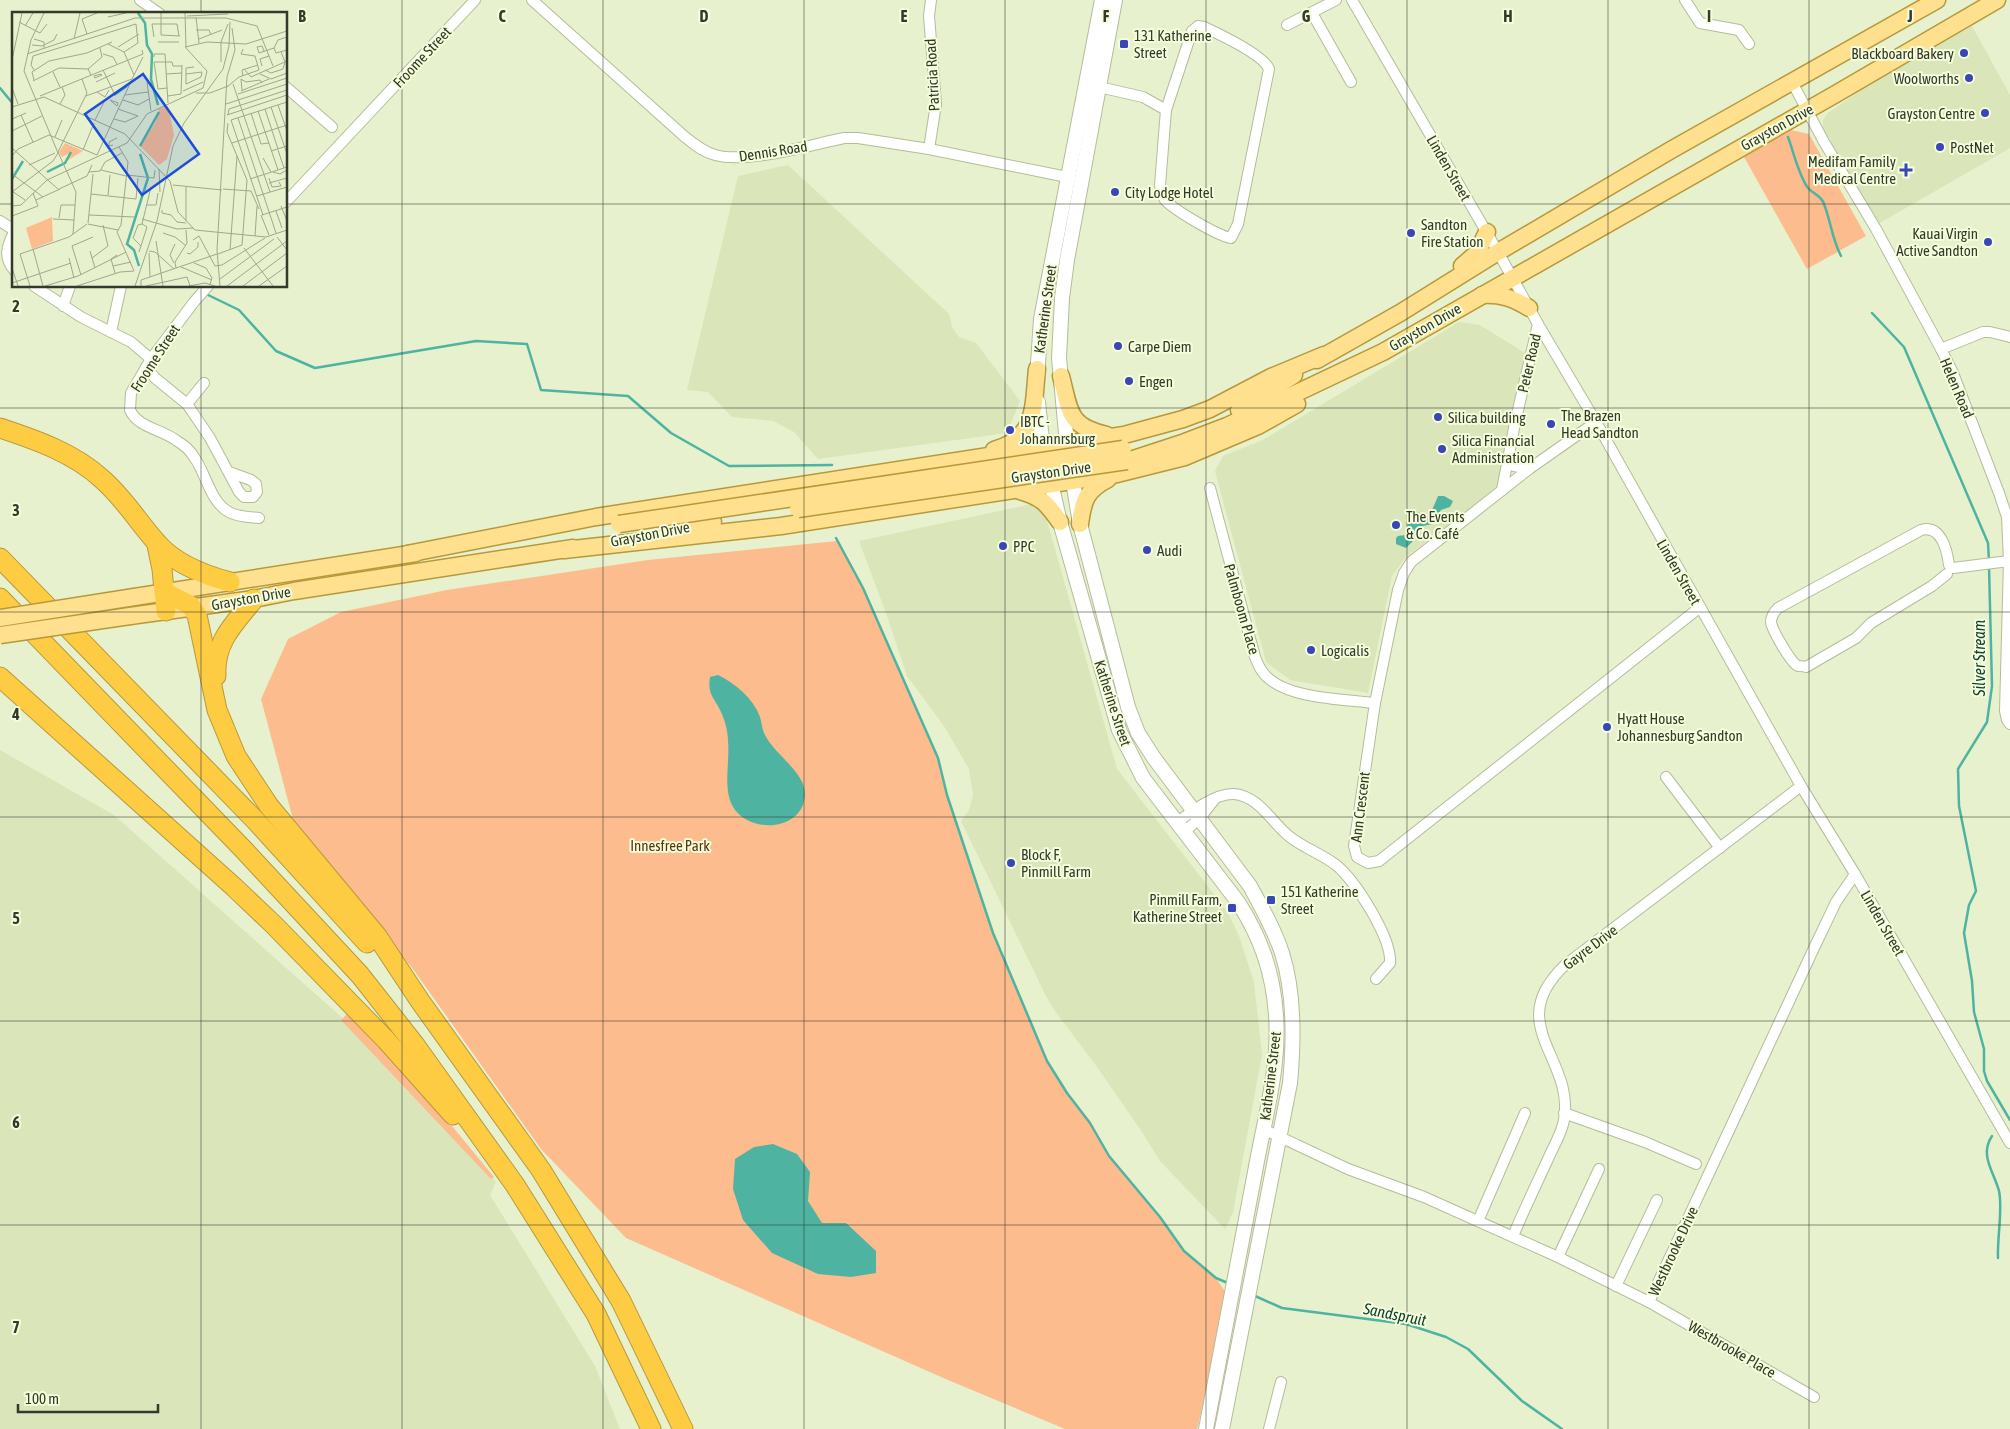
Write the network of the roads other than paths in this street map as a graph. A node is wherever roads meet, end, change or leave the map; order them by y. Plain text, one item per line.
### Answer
1 (140, 0) edge
2 (532, 0) edge
3 (931, 0) edge
4 (1102, 0) edge
5 (1115, 0) edge
6 (1336, 0) edge
7 (1352, 0) edge
8 (1685, 0) edge
9 (1937, 0) edge
10 (1997, 0) edge
11 (470, 2) edge
12 (157, 12) edge
13 (1312, 13) junction
14 (1287, 25) dead end
15 (1749, 44) dead end
16 (1351, 82) dead end
17 (1792, 82) junction
18 (1099, 87) junction
19 (288, 89) edge
20 (1166, 110) junction
21 (1808, 110) junction
22 (332, 127) dead end
23 (929, 149) junction
24 (1067, 177) junction
25 (288, 200) edge
26 (0, 221) edge
27 (12, 230) edge
28 (1487, 232) junction
29 (12, 235) edge
30 (1498, 252) junction
31 (12, 267) edge
32 (1512, 278) junction
33 (37, 288) edge
34 (69, 288) edge
35 (121, 288) edge
36 (206, 288) edge
37 (1482, 295) junction
38 (63, 306) junction
39 (1529, 308) junction
40 (1400, 313) junction
41 (1538, 324) junction
42 (111, 332) junction
43 (2010, 338) edge
44 (1941, 349) junction
45 (1382, 352) junction
46 (1324, 355) junction
47 (148, 363) junction
48 (1037, 369) junction
49 (1061, 376) junction
50 (204, 383) dead end
51 (1269, 400) junction
52 (187, 404) junction
53 (1596, 422) junction
54 (0, 428) edge
55 (1115, 437) junction
56 (1067, 444) junction
57 (1043, 449) junction
58 (1508, 460) junction
59 (1529, 469) junction
60 (902, 471) junction
61 (230, 472) dead end
62 (1117, 474) junction
63 (1073, 481) junction
64 (1051, 484) junction
65 (1210, 488) dead end
66 (1014, 490) junction
67 (1502, 490) junction
68 (259, 518) dead end
69 (1060, 522) junction
70 (1080, 524) junction
71 (158, 545) junction
72 (564, 550) junction
73 (407, 554) junction
74 (0, 558) edge
75 (2009, 560) edge
76 (1950, 569) junction
77 (230, 582) junction
78 (164, 592) junction
79 (0, 598) edge
80 (254, 599) junction
81 (193, 608) junction
82 (1699, 608) junction
83 (166, 612) junction
84 (0, 618) edge
85 (0, 635) edge
86 (0, 677) edge
87 (0, 683) edge
88 (1375, 703) junction
89 (2010, 724) edge
90 (84, 754) junction
91 (236, 756) junction
92 (1666, 777) dead end
93 (1801, 786) junction
94 (1197, 814) junction
95 (1180, 827) junction
96 (1720, 848) junction
97 (1855, 874) junction
98 (1376, 979) dead end
99 (420, 1001) junction
100 (1525, 1113) dead end
101 (1564, 1113) junction
102 (1263, 1129) junction
103 (1281, 1136) junction
104 (2010, 1143) edge
105 (1696, 1164) dead end
106 (1599, 1169) dead end
107 (515, 1185) junction
108 (1657, 1200) dead end
109 (1478, 1221) junction
110 (1513, 1236) junction
111 (1558, 1257) junction
112 (1616, 1286) junction
113 (1649, 1302) junction
114 (1281, 1382) dead end
115 (1814, 1397) dead end
116 (651, 1429) edge
117 (683, 1429) edge
118 (1206, 1429) edge
119 (1222, 1429) edge
120 (1269, 1429) edge

1 - 12 street
2 - 23 street, Dennis Road
3 - 23 street, Patricia Road
4 - 24 main road, Katherine Street
5 - 18 main road, Katherine Street
6 - 13 street
7 - 28 street, Linden Street
8 - 15 street
9 - 17 main road, Grayston Drive
10 - 21 main road, Grayston Drive
11 - 25 street, Froome Street
13 - 14 street
13 - 16 street
17 - 21 street, Helen Road
17 - 30 main road, Grayston Drive
18 - 20 street
18 - 49 main road, Katherine Street
19 - 22 street
20 - 20 street
21 - 32 main road, Grayston Drive
21 - 44 street, Helen Road
23 - 24 street, Dennis Road
24 - 48 main road, Katherine Street
26 - 27 street
28 - 30 street, Linden Street
28 - 40 main road
29 - 31 street
30 - 32 street, Linden Street
30 - 40 main road, Grayston Drive
32 - 37 main road, Grayston Drive
32 - 39 street, Linden Street
33 - 38 street
34 - 38 street
35 - 42 street
36 - 47 street, Froome Street
37 - 39 main road
37 - 45 main road, Grayston Drive
38 - 42 street
39 - 41 street, Linden Street
40 - 46 main road, Grayston Drive
41 - 53 street, Linden Street
41 - 58 street, Peter Road
42 - 47 street
43 - 44 street
44 - 75 street, Helen Road
45 - 51 main road, Grayston Drive
45 - 62 main road
46 - 51 main road, Grayston Drive
46 - 55 main road
47 - 52 street
47 - 68 street, Froome Street
48 - 57 main road, Katherine Street
48 - 60 main road
49 - 55 main road
49 - 56 main road, Katherine Street
50 - 52 street
51 - 72 main road, Grayston Drive, bridge
51 - 73 main road, Grayston Drive, bridge
52 - 61 street
53 - 59 street, Ann Crescent
53 - 82 street, Linden Street
54 - 71 highway
55 - 56 main road
56 - 57 main road
56 - 63 main road, Katherine Street
57 - 60 main road
57 - 64 main road, Katherine Street
58 - 59 street
58 - 67 street, Peter Road
59 - 67 street, Ann Crescent
60 - 73 main road
62 - 63 main road
62 - 70 main road
63 - 64 main road
63 - 70 main road, Katherine Street
64 - 66 main road
64 - 69 main road, Katherine Street
65 - 88 street, Palmboom Place
66 - 69 main road
66 - 72 main road
67 - 88 street, Ann Crescent
69 - 95 main road, Katherine Street
70 - 94 main road, Katherine Street
71 - 77 highway
71 - 78 highway
72 - 80 main road, Grayston Drive
73 - 77 main road, Grayston Drive
74 - 99 highway
75 - 76 street
75 - 89 street, Helen Road
76 - 76 street
77 - 78 main road, Grayston Drive
78 - 81 highway
78 - 83 highway
78 - 84 main road, Grayston Drive, bridge
79 - 107 highway
80 - 81 main road, Grayston Drive
80 - 91 highway
81 - 83 main road, Grayston Drive
81 - 91 highway
82 - 88 street, Ann Crescent
82 - 93 street, Linden Street
83 - 85 main road, Grayston Drive, bridge
86 - 90 highway
87 - 90 highway
90 - 107 highway
91 - 99 highway
92 - 96 street
93 - 96 street, Gayre Drive
93 - 97 street, Linden Street
94 - 95 street
94 - 98 street
94 - 103 main road, Katherine Street
95 - 102 main road, Katherine Street
96 - 101 street, Gayre Drive
97 - 104 street, Linden Street
97 - 113 street, Westbrooke Drive
99 - 117 highway
100 - 109 street
101 - 105 street
101 - 110 street, Gayre Drive
102 - 103 street, Westbrooke Drive
102 - 118 main road, Katherine Street
103 - 109 street, Westbrooke Drive
103 - 119 main road, Katherine Street
106 - 111 street
107 - 116 highway
108 - 112 street
109 - 110 street, Westbrooke Drive
110 - 111 street, Westbrooke Drive
111 - 112 street, Westbrooke Drive
112 - 113 street, Westbrooke Drive
113 - 115 street, Westbrooke Place
114 - 120 street

